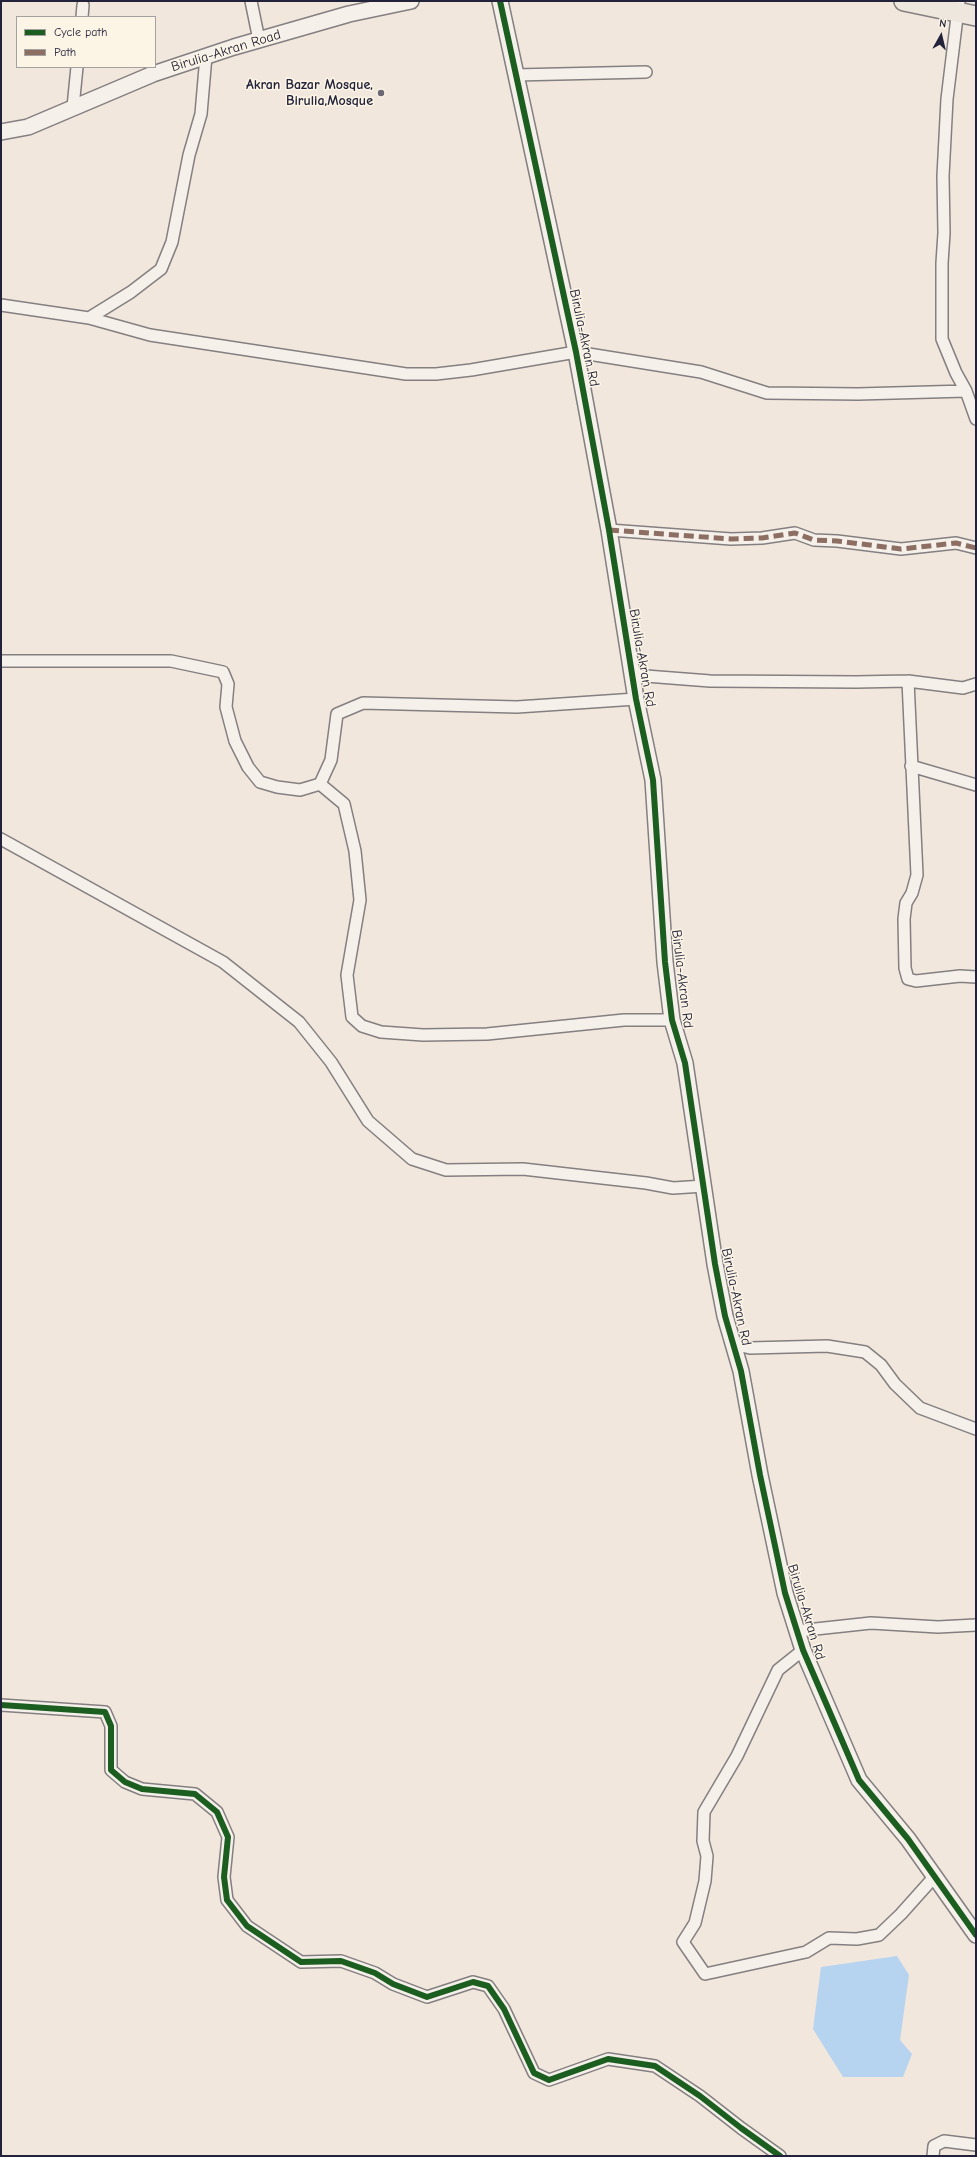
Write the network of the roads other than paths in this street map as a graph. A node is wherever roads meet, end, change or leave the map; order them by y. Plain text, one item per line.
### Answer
1 (251, 1) edge
2 (411, 1) edge
3 (500, 1) edge
4 (904, 1) edge
5 (83, 5) dead end
6 (958, 7) edge
7 (82, 16) edge
8 (976, 16) edge
9 (259, 40) junction
10 (206, 56) junction
11 (77, 68) edge
12 (646, 72) dead end
13 (515, 75) junction
14 (73, 107) junction
15 (1, 132) edge
16 (1, 304) edge
17 (89, 318) junction
18 (576, 352) junction
19 (966, 391) junction
20 (976, 419) edge
21 (609, 530) junction
22 (976, 548) edge
23 (1, 661) edge
24 (632, 675) junction
25 (908, 681) junction
26 (976, 684) edge
27 (636, 699) junction
28 (911, 766) junction
29 (320, 784) junction
30 (976, 785) edge
31 (1, 839) edge
32 (976, 977) edge
33 (672, 1020) junction
34 (704, 1186) junction
35 (733, 1344) junction
36 (976, 1429) edge
37 (976, 1626) edge
38 (797, 1631) junction
39 (803, 1650) junction
40 (1, 1705) edge
41 (935, 1876) junction
42 (976, 1935) edge
43 (976, 2145) edge
44 (780, 2156) edge
45 (933, 2156) edge

1 - 9 street
2 - 9 street, Birulia-Akran Road
3 - 13 street, Birulia-Akran Rd
4 - 6 highway
5 - 7 street
6 - 8 highway
6 - 19 street
9 - 10 street, Birulia-Akran Road
10 - 14 street, Birulia-Akran Road
10 - 17 street
11 - 14 street
12 - 13 street
13 - 18 street, Birulia-Akran Rd
14 - 15 street, Birulia-Akran Road
16 - 17 street
17 - 18 street
18 - 19 street
18 - 21 street, Birulia-Akran Rd
19 - 20 street
21 - 22 street
21 - 24 street, Birulia-Akran Rd
23 - 29 street
24 - 25 street
24 - 27 street, Birulia-Akran Rd
25 - 26 street
25 - 28 street
27 - 29 street
27 - 33 street, Birulia-Akran Rd
28 - 30 street
28 - 32 street
29 - 33 street
31 - 34 street
33 - 34 street, Birulia-Akran Rd
34 - 35 street, Birulia-Akran Rd
35 - 36 street
35 - 38 street, Birulia-Akran Rd
37 - 38 street
38 - 39 street, Birulia-Akran Rd
39 - 41 street, Birulia-Akran Rd
39 - 41 street
40 - 44 street
41 - 42 street, Birulia-Akran Rd
43 - 45 street

